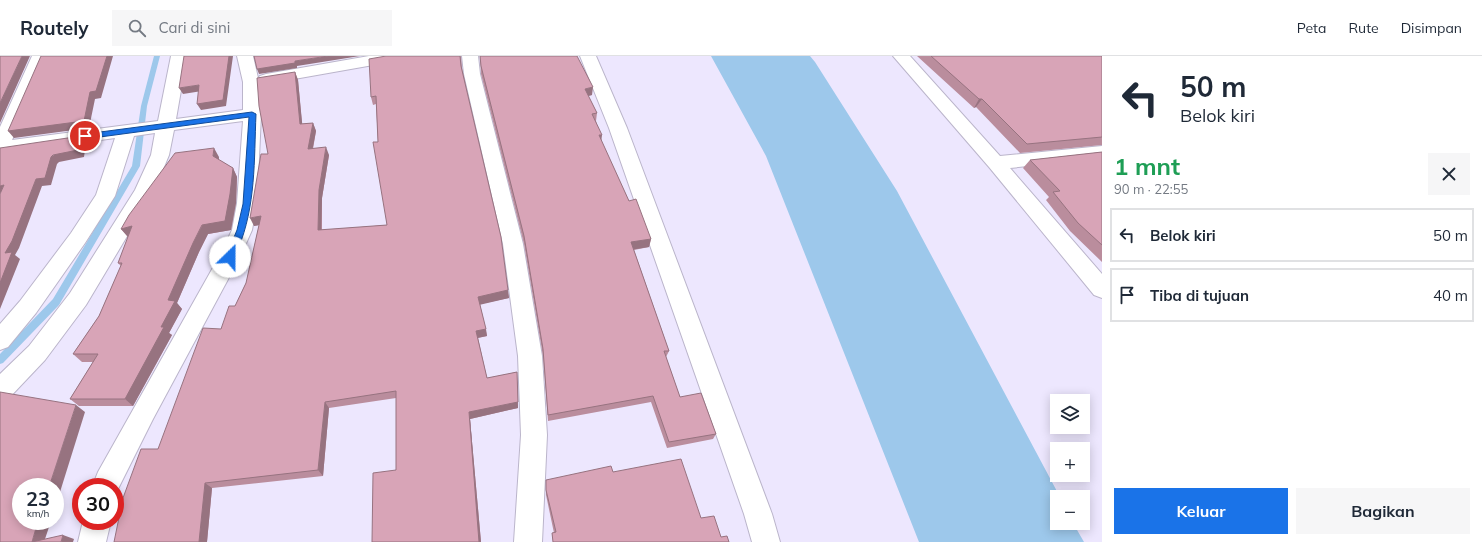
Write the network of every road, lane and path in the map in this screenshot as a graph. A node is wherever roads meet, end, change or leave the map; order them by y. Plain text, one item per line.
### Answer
1 (40, 56) edge
2 (179, 56) edge
3 (245, 56) edge
4 (396, 56) edge
5 (470, 56) edge
6 (588, 56) edge
7 (901, 56) edge
8 (251, 82) junction
9 (252, 114) junction
10 (164, 126) junction
11 (131, 130) junction
12 (0, 148) edge
13 (1102, 152) edge
14 (996, 163) junction
15 (1102, 290) edge
16 (0, 340) edge
17 (0, 390) edge
18 (109, 478) edge
19 (95, 530) edge
20 (92, 542) edge
21 (528, 542) edge
22 (766, 542) edge

1 - 12 street
2 - 10 street
3 - 8 street
4 - 8 street
5 - 21 street
6 - 22 street
7 - 14 street
8 - 9 street
9 - 10 street
9 - 18 street
10 - 11 street
10 - 17 street
11 - 12 street
11 - 16 street
13 - 14 street
14 - 15 street
19 - 20 street

